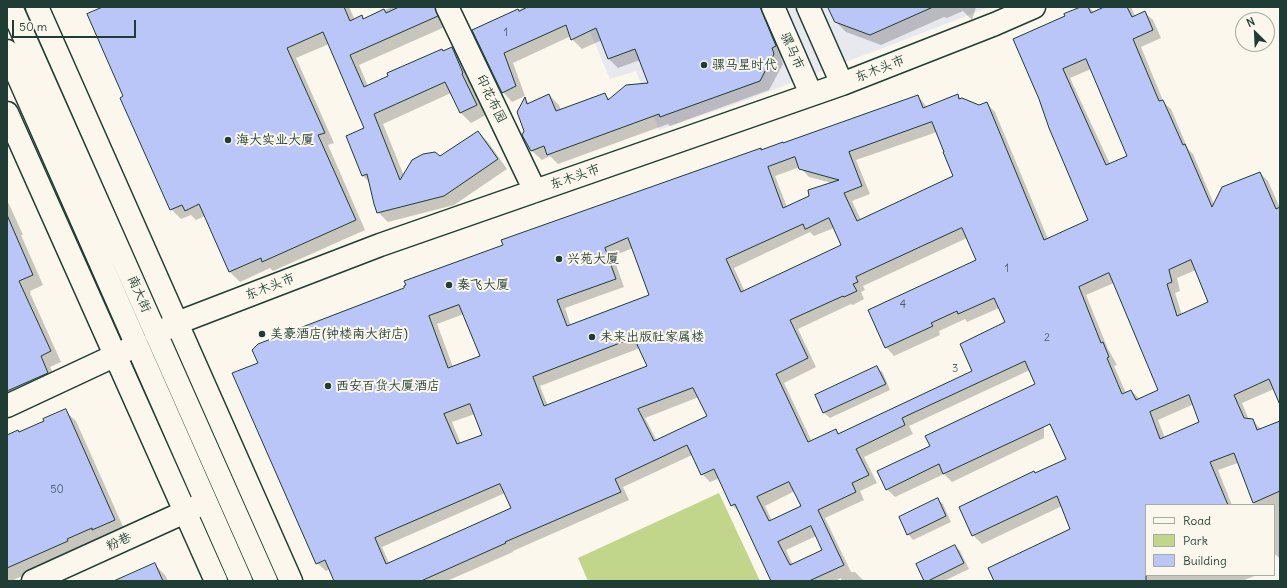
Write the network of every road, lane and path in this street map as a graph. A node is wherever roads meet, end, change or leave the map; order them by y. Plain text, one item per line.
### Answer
1 (11, 7) edge
2 (37, 7) edge
3 (447, 7) edge
4 (772, 7) edge
5 (808, 7) edge
6 (1034, 7) edge
7 (7, 51) edge
8 (842, 84) junction
9 (811, 94) junction
10 (7, 113) edge
11 (535, 191) junction
12 (177, 323) junction
13 (156, 334) junction
14 (137, 345) junction
15 (115, 355) junction
16 (7, 406) edge
17 (206, 502) junction
18 (185, 512) junction
19 (33, 581) edge
20 (216, 581) edge
21 (241, 581) edge
22 (266, 581) edge
23 (291, 581) edge

1 - 13 street, 南大街
2 - 12 street
3 - 11 street, 印花布园
4 - 9 street, 骡马市
5 - 8 street
6 - 8 street, 东木头市
7 - 14 street, 南大街
8 - 9 street, 东木头市
9 - 11 street, 东木头市
10 - 15 street
11 - 12 street, 东木头市
12 - 13 street, 东木头市
12 - 23 street
13 - 22 street, 南大街
14 - 15 street
14 - 17 street, 南大街
15 - 16 street
15 - 18 street
17 - 18 street, 粉巷
17 - 21 street, 南大街
18 - 19 street, 粉巷
18 - 20 street

